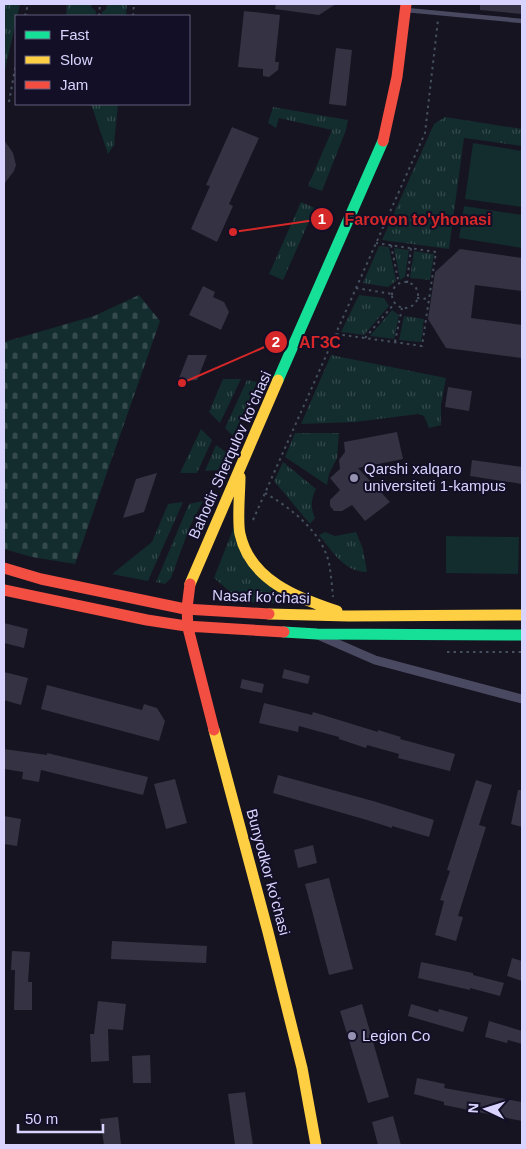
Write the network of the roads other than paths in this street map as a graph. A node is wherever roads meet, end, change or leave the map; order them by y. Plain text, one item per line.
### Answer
1 (406, 7) edge
2 (522, 21) edge
3 (240, 471) junction
4 (4, 568) edge
5 (4, 590) edge
6 (185, 609) junction
7 (522, 615) edge
8 (349, 616) junction
9 (186, 626) junction
10 (317, 634) junction
11 (522, 635) edge
12 (522, 699) edge
13 (316, 1145) edge

1 - 2 lane
1 - 3 main road, Bahodir Sherqulov ko‘chasi
3 - 6 main road, Bahodir Sherqulov ko‘chasi
3 - 8 main road
4 - 6 main road, Nasaf ko‘chasi
5 - 9 main road
6 - 8 main road, Nasaf ko‘chasi
6 - 9 main road, Bunyodkor koʻchasi
7 - 8 main road, Nasaf ko‘chasi
9 - 10 main road
9 - 13 main road, Bunyodkor koʻchasi
10 - 11 main road
10 - 12 street

